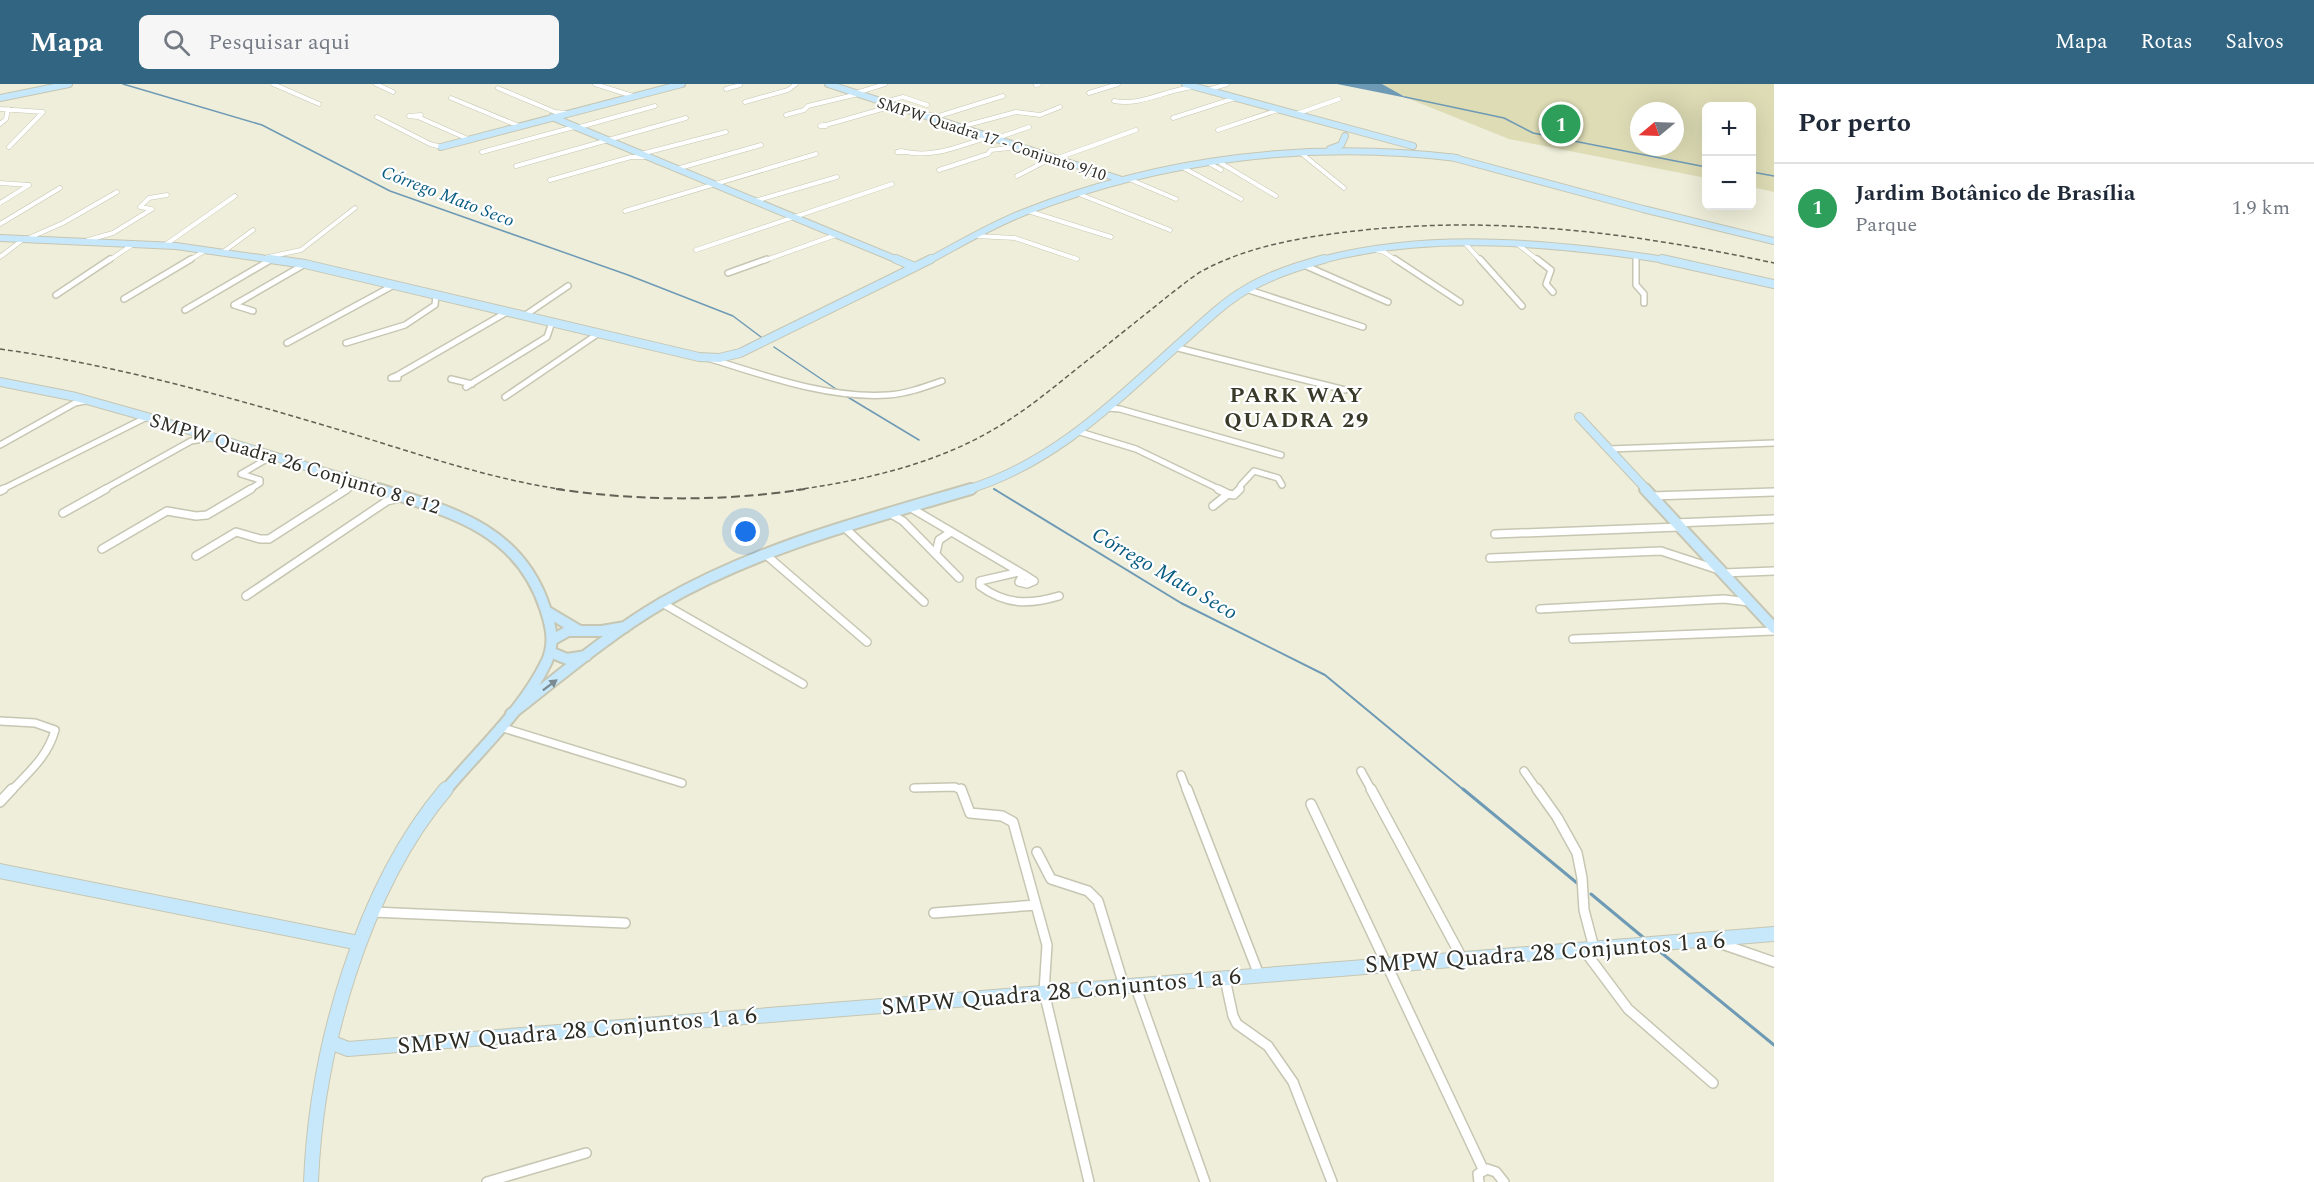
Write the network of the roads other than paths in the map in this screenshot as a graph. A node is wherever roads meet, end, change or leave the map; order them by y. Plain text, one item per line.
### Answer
1 (69, 84) edge
2 (273, 84) edge
3 (376, 84) edge
4 (595, 84) edge
5 (741, 84) edge
6 (796, 84) edge
7 (828, 84) edge
8 (838, 84) edge
9 (885, 84) edge
10 (1118, 84) edge
11 (1227, 84) edge
12 (673, 85) edge
13 (1184, 85) edge
14 (498, 88) dead end
15 (726, 89) dead end
16 (1208, 90) junction
17 (393, 92) dead end
18 (858, 93) junction
19 (1089, 93) dead end
20 (1003, 96) dead end
21 (626, 97) junction
22 (1226, 97) junction
23 (0, 98) edge
24 (452, 98) dead end
25 (1339, 99) dead end
26 (1114, 100) dead end
27 (745, 102) dead end
28 (319, 104) dead end
29 (888, 104) junction
30 (927, 105) dead end
31 (655, 106) dead end
32 (1060, 107) dead end
33 (0, 109) edge
34 (8, 109) junction
35 (1272, 109) junction
36 (923, 114) junction
37 (1296, 114) junction
38 (555, 115) junction
39 (786, 115) dead end
40 (377, 117) dead end
41 (418, 117) dead end
42 (1173, 117) dead end
43 (686, 118) dead end
44 (941, 119) junction
45 (1318, 120) junction
46 (0, 124) edge
47 (826, 125) dead end
48 (519, 126) junction
49 (575, 127) junction
50 (961, 127) junction
51 (1029, 127) dead end
52 (1136, 130) dead end
53 (1218, 130) dead end
54 (726, 132) dead end
55 (1372, 135) junction
56 (1345, 136) junction
57 (989, 138) junction
58 (1383, 138) junction
59 (468, 139) junction
60 (607, 141) junction
61 (761, 145) dead end
62 (1005, 145) junction
63 (1341, 145) junction
64 (9, 147) dead end
65 (441, 147) joint
66 (1376, 149) junction
67 (1358, 150) junction
68 (482, 152) dead end
69 (906, 152) dead end
70 (1314, 152) junction
71 (1301, 153) junction
72 (816, 154) dead end
73 (639, 155) junction
74 (1054, 159) junction
75 (1457, 159) junction
76 (516, 166) dead end
77 (1220, 166) junction
78 (1182, 167) junction
79 (676, 169) junction
80 (939, 170) dead end
81 (1017, 176) dead end
82 (837, 177) dead end
83 (1125, 179) junction
84 (550, 180) dead end
85 (0, 183) edge
86 (892, 184) dead end
87 (717, 185) junction
88 (60, 188) dead end
89 (1344, 188) dead end
90 (117, 192) dead end
91 (1079, 194) junction
92 (166, 195) dead end
93 (236, 196) dead end
94 (1276, 196) dead end
95 (1176, 199) dead end
96 (1241, 199) dead end
97 (755, 201) junction
98 (0, 203) edge
99 (355, 208) dead end
100 (625, 211) dead end
101 (1028, 211) junction
102 (794, 217) junction
103 (0, 224) edge
104 (254, 230) dead end
105 (1170, 230) dead end
106 (990, 232) junction
107 (113, 233) junction
108 (836, 235) junction
109 (44, 236) junction
110 (1111, 237) dead end
111 (0, 238) edge
112 (27, 238) junction
113 (88, 240) junction
114 (109, 241) junction
115 (1774, 241) edge
116 (1464, 242) junction
117 (135, 243) junction
118 (1516, 243) junction
119 (165, 245) junction
120 (206, 250) junction
121 (696, 250) dead end
122 (1382, 250) junction
123 (223, 252) junction
124 (1636, 255) junction
125 (0, 258) edge
126 (269, 258) junction
127 (1077, 260) dead end
128 (305, 264) junction
129 (1305, 265) junction
130 (915, 267) junction
131 (728, 273) dead end
132 (1774, 284) edge
133 (394, 285) junction
134 (568, 286) dead end
135 (1246, 289) junction
136 (1553, 292) dead end
137 (56, 295) dead end
138 (436, 295) junction
139 (124, 299) dead end
140 (1388, 302) dead end
141 (1460, 302) dead end
142 (1644, 303) dead end
143 (1522, 306) dead end
144 (185, 310) dead end
145 (253, 311) dead end
146 (507, 312) junction
147 (524, 316) junction
148 (552, 322) junction
149 (1363, 327) dead end
150 (599, 333) junction
151 (287, 343) dead end
152 (346, 343) dead end
153 (1178, 348) junction
154 (709, 358) junction
155 (398, 375) dead end
156 (451, 379) dead end
157 (942, 381) dead end
158 (0, 382) edge
159 (1345, 390) dead end
160 (504, 398) dead end
161 (75, 400) junction
162 (1114, 407) junction
163 (147, 417) junction
164 (1579, 417) dead end
165 (1080, 432) junction
166 (197, 433) junction
167 (212, 437) junction
168 (191, 441) junction
169 (1774, 443) edge
170 (0, 445) edge
171 (1609, 449) junction
172 (1281, 455) dead end
173 (272, 456) junction
174 (358, 482) junction
175 (1282, 485) dead end
176 (0, 491) edge
177 (1774, 492) edge
178 (1228, 494) junction
179 (387, 496) junction
180 (1651, 496) junction
181 (1213, 506) dead end
182 (911, 508) junction
183 (63, 513) dead end
184 (891, 513) junction
185 (1774, 519) edge
186 (1677, 525) junction
187 (844, 527) junction
188 (951, 532) junction
189 (1494, 534) dead end
190 (102, 549) dead end
191 (936, 553) junction
192 (765, 554) junction
193 (196, 556) dead end
194 (1490, 558) dead end
195 (1774, 571) edge
196 (1720, 572) junction
197 (959, 578) dead end
198 (246, 596) dead end
199 (1059, 596) dead end
200 (924, 602) dead end
201 (1749, 602) junction
202 (662, 603) junction
203 (1540, 609) dead end
204 (546, 611) junction
205 (632, 625) junction
206 (1774, 629) edge
207 (583, 631) junction
208 (1574, 639) dead end
209 (552, 640) junction
210 (867, 642) dead end
211 (550, 652) junction
212 (592, 652) junction
213 (803, 684) dead end
214 (511, 714) junction
215 (0, 721) edge
216 (500, 727) junction
217 (1361, 771) dead end
218 (1524, 771) dead end
219 (1181, 775) dead end
220 (682, 783) dead end
221 (914, 788) dead end
222 (0, 802) edge
223 (1311, 804) dead end
224 (1037, 852) dead end
225 (0, 871) edge
226 (1036, 905) junction
227 (371, 912) junction
228 (934, 913) dead end
229 (625, 923) dead end
230 (1774, 934) edge
231 (1708, 939) junction
232 (359, 943) junction
233 (1589, 949) junction
234 (1462, 958) junction
235 (1774, 962) edge
236 (1387, 964) junction
237 (1259, 975) junction
238 (1225, 979) junction
239 (1130, 985) junction
240 (1044, 992) junction
241 (330, 1042) junction
242 (348, 1049) junction
243 (325, 1064) junction
244 (1713, 1083) dead end
245 (586, 1153) dead end
246 (1483, 1169) junction
247 (311, 1182) edge
248 (487, 1182) edge
249 (1089, 1182) edge
250 (1205, 1182) edge
251 (1332, 1182) edge
252 (1479, 1182) edge
253 (1504, 1182) edge

1 - 23 street
2 - 28 street
3 - 17 street
4 - 21 street
5 - 15 street
6 - 27 street
7 - 18 street, SMPW Quadra 17 - Conjunto 9/10
8 - 18 street
9 - 18 street
10 - 19 street
11 - 16 street
12 - 21 street
13 - 16 street
13 - 26 street
14 - 38 street
16 - 22 street
18 - 29 street, SMPW Quadra 17 - Conjunto 9/10
18 - 39 street
20 - 44 street
21 - 38 street
22 - 35 street
22 - 42 street
24 - 48 street
25 - 37 street
29 - 30 street
29 - 36 street
29 - 36 street, SMPW Quadra 17 - Conjunto 9/10
29 - 47 street
31 - 49 street
32 - 50 street
33 - 34 street
34 - 46 street
34 - 64 street
35 - 37 street
35 - 53 street
36 - 44 street, SMPW Quadra 17 - Conjunto 9/10
37 - 45 street
38 - 48 street
38 - 49 street
40 - 65 street
41 - 59 street
43 - 60 street
44 - 50 street, SMPW Quadra 17 - Conjunto 9/10
45 - 55 street
45 - 56 street
48 - 59 street
49 - 60 street
49 - 68 street
50 - 57 street, SMPW Quadra 17 - Conjunto 9/10
50 - 57 street
51 - 57 street
52 - 74 street
54 - 73 street
55 - 56 street
55 - 58 street
56 - 63 street
57 - 62 street, SMPW Quadra 17 - Conjunto 9/10
57 - 69 street
58 - 66 street
58 - 75 street
59 - 65 street
60 - 73 street
60 - 76 street
61 - 79 street
62 - 74 street, SMPW Quadra 17 - Conjunto 9/10
62 - 80 street
63 - 67 street
63 - 70 street
66 - 67 street
66 - 75 street
67 - 70 street
70 - 71 street
71 - 77 street
71 - 89 street
72 - 87 street
73 - 79 street
73 - 84 street
74 - 81 street
74 - 83 street, SMPW Quadra 17 - Conjunto 9/10
75 - 115 street
77 - 78 street
77 - 94 street
78 - 83 street
78 - 96 street
79 - 87 street
82 - 97 street
83 - 91 street
83 - 95 street
85 - 98 street
86 - 102 street
87 - 97 street
87 - 100 street
88 - 103 street
90 - 109 street
91 - 101 street
91 - 105 street
92 - 107 street
93 - 119 street
97 - 102 street
99 - 126 street
101 - 106 street
101 - 110 street
102 - 108 street
102 - 121 street
104 - 123 street
106 - 127 street
106 - 130 street
107 - 113 street
107 - 114 street
108 - 130 street
108 - 131 street
109 - 112 street
109 - 113 street
111 - 112 street
112 - 125 street
113 - 114 street
114 - 117 street
116 - 118 street
116 - 122 street
116 - 143 street
117 - 119 street
117 - 137 street
118 - 124 street
118 - 136 street
119 - 120 street
120 - 123 street
120 - 139 street
122 - 129 street
122 - 141 street
123 - 126 street
124 - 132 street
124 - 142 street
126 - 128 street
126 - 144 street
128 - 133 street
128 - 145 street
129 - 135 street
129 - 140 street
130 - 154 street
133 - 138 street
133 - 151 street
134 - 147 street
135 - 149 street
135 - 153 street
138 - 146 street
138 - 152 street
146 - 147 street
146 - 155 street
147 - 148 street
148 - 150 street
148 - 156 street
150 - 154 street
150 - 160 street
153 - 159 street
153 - 162 street
154 - 157 street
158 - 161 street, SMPW Quadra 26 Conjunto 8 e 12
161 - 163 street, SMPW Quadra 26 Conjunto 8 e 12
161 - 170 street
162 - 165 street
162 - 172 street
163 - 166 street, SMPW Quadra 26 Conjunto 8 e 12
163 - 176 street
164 - 171 street
165 - 178 street
165 - 182 street
166 - 167 street, SMPW Quadra 26 Conjunto 8 e 12
166 - 168 street
167 - 168 street
167 - 173 street, SMPW Quadra 26 Conjunto 8 e 12
168 - 183 street
169 - 171 street
171 - 180 street
173 - 174 street, SMPW Quadra 26 Conjunto 8 e 12
173 - 190 street
174 - 179 street, SMPW Quadra 26 Conjunto 8 e 12
174 - 193 street
175 - 178 street
177 - 180 street
178 - 181 street
179 - 198 street
179 - 204 street, SMPW Quadra 26 Conjunto 8 e 12
180 - 186 street
182 - 184 street
182 - 188 street
184 - 187 street
184 - 191 street
185 - 186 street
186 - 189 street
186 - 196 street
187 - 192 street
187 - 200 street
188 - 191 street
188 - 199 street
191 - 197 street
192 - 202 street
192 - 210 street
194 - 196 street
195 - 196 street
196 - 201 street
201 - 203 street
201 - 206 street
202 - 205 street
202 - 213 street
204 - 207 street
204 - 209 street, SMPW Quadra 26 Conjunto 8 e 12
205 - 207 street
205 - 212 street
206 - 208 street
207 - 209 street
207 - 212 street
209 - 211 street
211 - 212 street
211 - 214 street
214 -> 212 street
214 - 216 street
215 - 222 street
216 - 220 street
216 - 227 street
217 - 234 street
218 - 233 street
219 - 237 street
221 - 226 street
223 - 236 street
224 - 239 street
225 - 232 street
226 - 228 street
226 - 240 street
227 - 229 street
227 - 232 street
230 - 231 street, SMPW Quadra 28 Conjuntos 1 a 6
231 - 233 street, SMPW Quadra 28 Conjuntos 1 a 6
231 - 235 street
232 - 241 street
233 - 234 street, SMPW Quadra 28 Conjuntos 1 a 6
233 - 244 street
234 - 236 street, SMPW Quadra 28 Conjuntos 1 a 6
236 - 237 street, SMPW Quadra 28 Conjuntos 1 a 6
236 - 246 street
237 - 238 street, SMPW Quadra 28 Conjuntos 1 a 6
238 - 239 street, SMPW Quadra 28 Conjuntos 1 a 6
238 - 251 street
239 - 240 street, SMPW Quadra 28 Conjuntos 1 a 6
239 - 250 street
240 - 242 street, SMPW Quadra 28 Conjuntos 1 a 6
240 - 249 street
241 - 242 street, SMPW Quadra 28 Conjuntos 1 a 6
241 - 243 street
242 - 243 street, SMPW Quadra 28 Conjuntos 1 a 6
243 - 247 street
245 - 248 street
246 - 252 street
246 - 253 street

